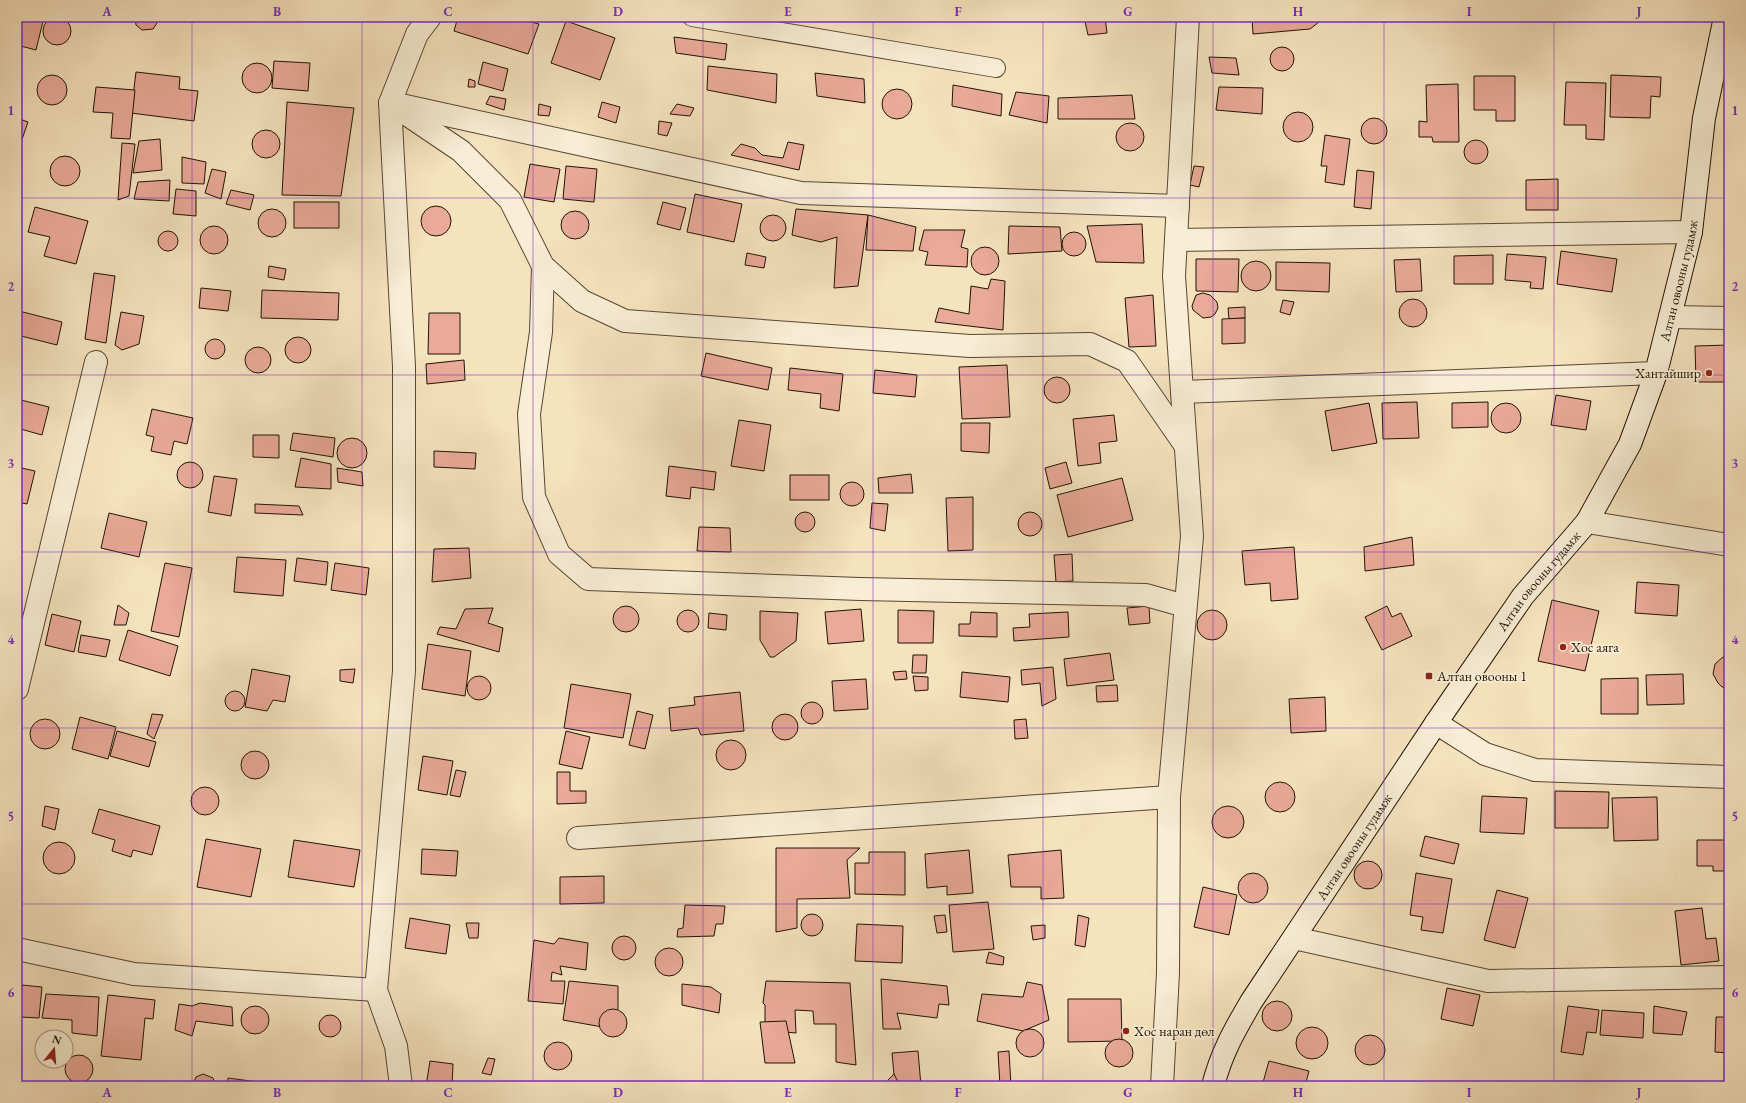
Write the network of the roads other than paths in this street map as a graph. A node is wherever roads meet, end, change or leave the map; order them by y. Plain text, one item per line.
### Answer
1 (430, 17) edge
2 (692, 17) edge
3 (1188, 17) edge
4 (1725, 17) edge
5 (996, 68) dead end
6 (390, 103) junction
7 (1178, 206) junction
8 (1691, 232) junction
9 (1176, 240) junction
10 (543, 266) junction
11 (1670, 318) junction
12 (1729, 318) edge
13 (96, 362) dead end
14 (1656, 373) junction
15 (1182, 392) junction
16 (1185, 445) junction
17 (1587, 522) junction
18 (1729, 545) edge
19 (1185, 606) junction
20 (17, 689) edge
21 (1436, 723) junction
22 (1729, 777) edge
23 (1169, 797) junction
24 (578, 838) dead end
25 (1294, 938) junction
26 (17, 949) edge
27 (1729, 977) edge
28 (376, 990) junction
29 (401, 1086) edge
30 (1162, 1086) edge
31 (1213, 1086) edge

1 - 6 street
2 - 5 lane
3 - 7 street
4 - 8 street, Алтан овооны гудамж
6 - 7 street
6 - 10 street
6 - 28 street
7 - 9 street
8 - 9 street
8 - 11 street, Алтан овооны гудамж
9 - 15 street
10 - 16 street
10 - 19 street
11 - 12 street
11 - 14 street, Алтан овооны гудамж
13 - 20 street
14 - 15 street
14 - 17 street, Алтан овооны гудамж
15 - 16 street
16 - 19 street
17 - 18 street
17 - 21 street, Алтан овооны гудамж
19 - 23 street
21 - 22 street
21 - 25 street, Алтан овооны гудамж
23 - 24 street
23 - 30 street
25 - 27 street
25 - 31 street, Алтан овооны гудамж
26 - 28 street
28 - 29 street

